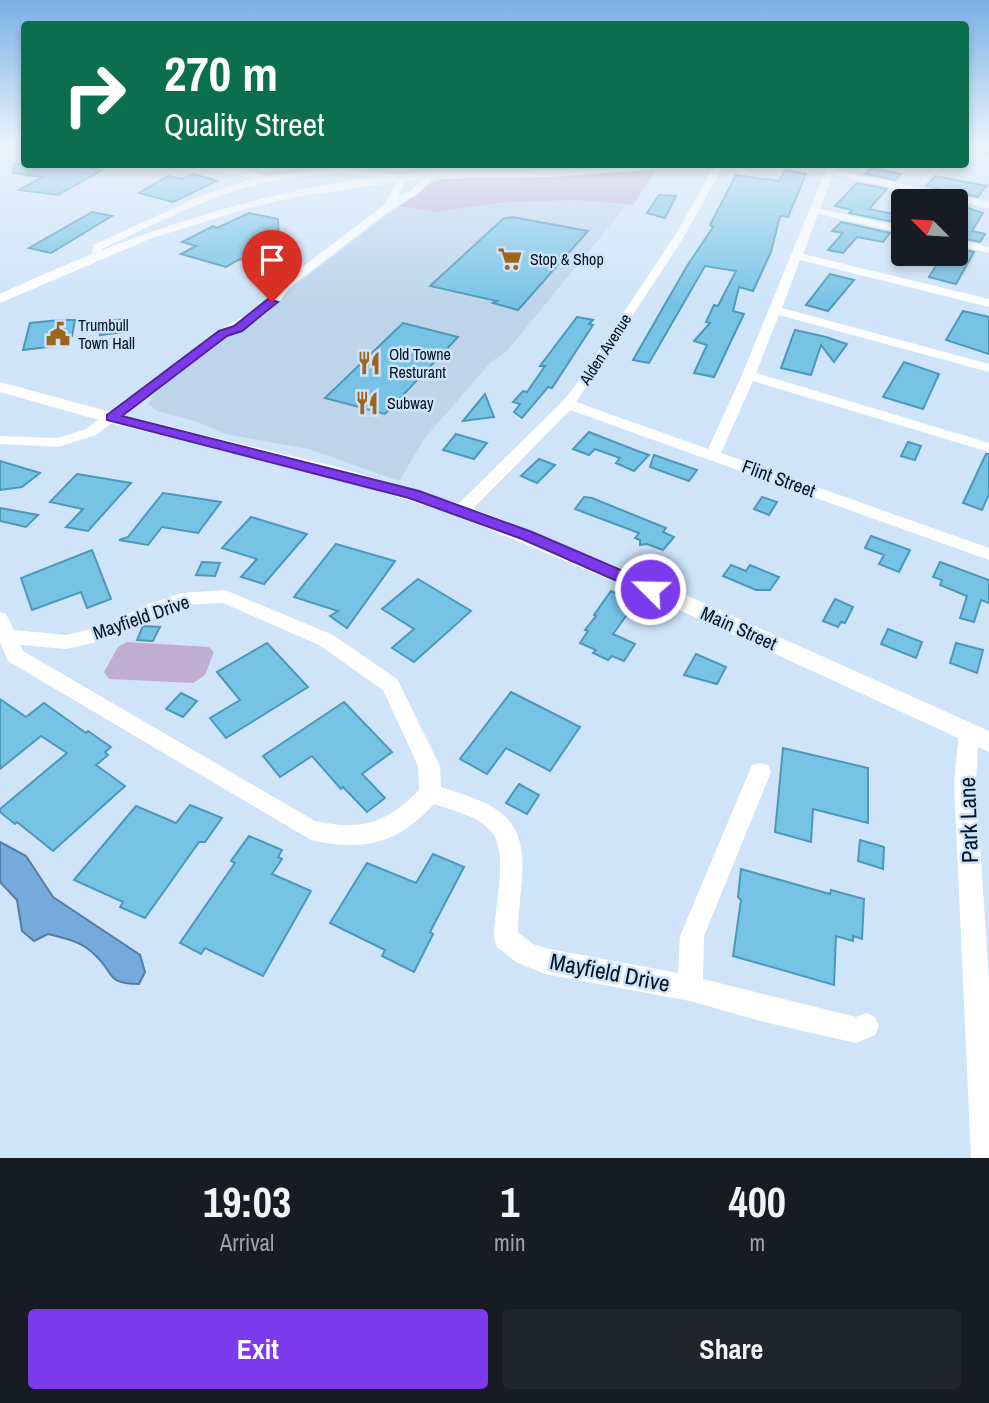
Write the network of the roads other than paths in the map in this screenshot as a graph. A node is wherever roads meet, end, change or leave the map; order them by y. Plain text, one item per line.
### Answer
1 (214, 196) edge
2 (286, 196) edge
3 (394, 196) edge
4 (408, 196) edge
5 (702, 196) edge
6 (822, 196) edge
7 (951, 196) edge
8 (989, 205) edge
9 (388, 207) junction
10 (816, 211) junction
11 (891, 227) edge
12 (968, 246) edge
13 (989, 250) edge
14 (96, 254) junction
15 (797, 256) junction
16 (0, 299) edge
17 (989, 303) edge
18 (775, 310) junction
19 (989, 368) edge
20 (749, 375) junction
21 (0, 387) edge
22 (568, 404) junction
23 (112, 418) junction
24 (0, 440) edge
25 (989, 448) edge
26 (713, 454) junction
27 (461, 511) junction
28 (989, 554) edge
29 (3, 627) edge
30 (979, 737) edge
31 (760, 772) dead end
32 (430, 793) junction
33 (690, 988) junction
34 (866, 1026) dead end
35 (986, 1158) edge

1 - 14 street
2 - 14 main road
3 - 9 street
4 - 9 street
5 - 22 street, Alden Avenue
6 - 10 street
7 - 8 street
9 - 23 street
10 - 11 street
10 - 15 street
12 - 13 street
14 - 16 main road
15 - 17 street
15 - 18 street
18 - 19 street
18 - 20 street
20 - 25 street
20 - 26 street
21 - 23 main road, Main Street
22 - 26 street, Flint Street
22 - 27 street, Alden Avenue
23 - 24 street
23 - 27 main road, Main Street
26 - 28 street, Flint Street
27 - 30 main road, Main Street
29 - 32 street, Mayfield Drive
29 - 32 street, Mayfield Drive
30 - 35 street, Park Lane
31 - 33 street
32 - 33 street, Mayfield Drive
33 - 34 street, Mayfield Drive

